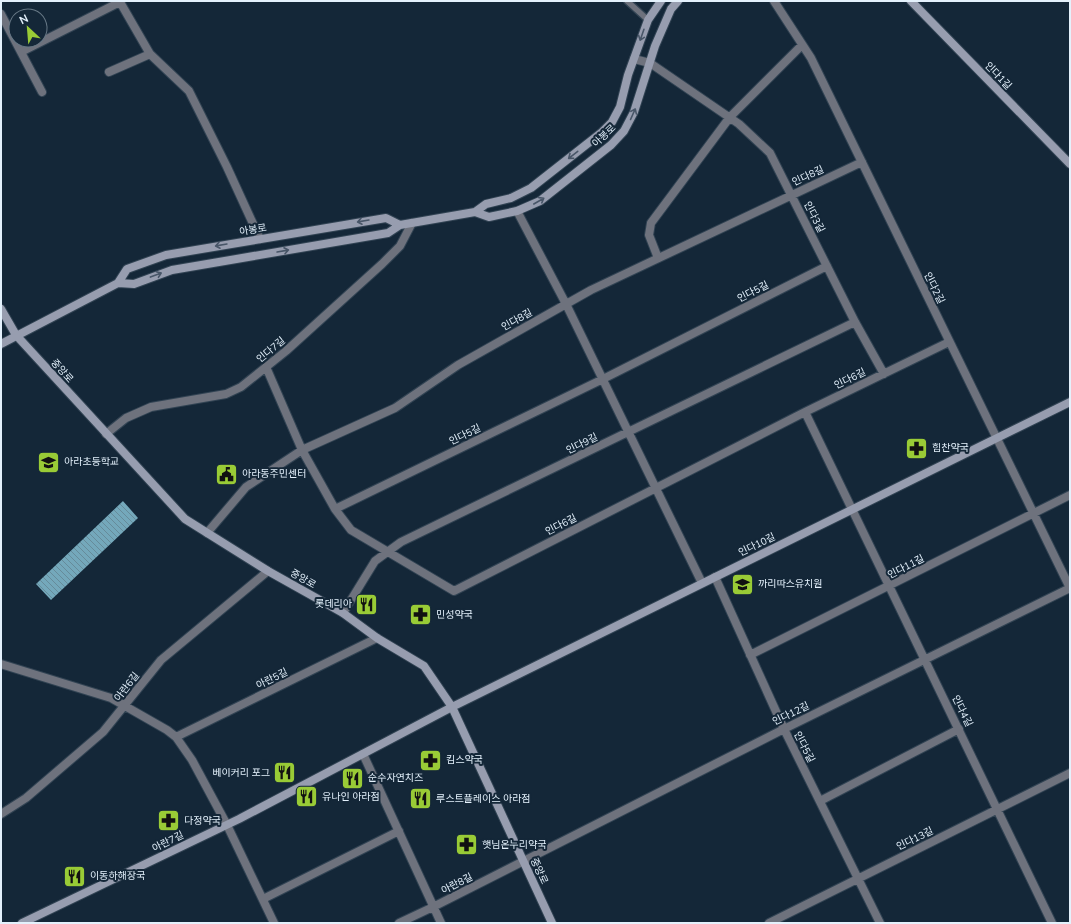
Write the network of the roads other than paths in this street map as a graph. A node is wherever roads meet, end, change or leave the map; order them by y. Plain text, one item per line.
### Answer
1 (627, 1) edge
2 (661, 1) edge
3 (678, 1) edge
4 (774, 1) edge
5 (911, 1) edge
6 (119, 2) edge
7 (1, 14) edge
8 (648, 20) junction
9 (802, 45) junction
10 (21, 52) junction
11 (150, 54) junction
12 (634, 59) junction
13 (650, 63) junction
14 (109, 72) dead end
15 (42, 92) dead end
16 (730, 117) junction
17 (862, 162) junction
18 (1070, 164) edge
19 (792, 195) junction
20 (517, 210) junction
21 (476, 212) junction
22 (412, 223) junction
23 (400, 225) junction
24 (260, 239) junction
25 (658, 258) junction
26 (827, 266) junction
27 (118, 283) junction
28 (566, 304) junction
29 (1, 309) edge
30 (855, 322) junction
31 (16, 335) junction
32 (949, 342) junction
33 (1, 344) edge
34 (266, 367) junction
35 (884, 374) junction
36 (602, 378) junction
37 (1070, 402) edge
38 (805, 412) junction
39 (629, 433) junction
40 (106, 434) junction
41 (996, 438) junction
42 (302, 450) junction
43 (656, 489) junction
44 (1070, 495) edge
45 (335, 509) junction
46 (853, 509) junction
47 (1033, 513) junction
48 (207, 533) junction
49 (386, 553) junction
50 (268, 570) junction
51 (715, 577) junction
52 (702, 583) junction
53 (890, 586) junction
54 (1070, 588) edge
55 (343, 613) junction
56 (377, 638) junction
57 (750, 655) junction
58 (926, 659) junction
59 (1, 664) edge
60 (125, 707) junction
61 (452, 707) junction
62 (784, 729) junction
63 (959, 729) junction
64 (176, 737) junction
65 (363, 754) junction
66 (1070, 773) edge
67 (820, 801) junction
68 (998, 809) junction
69 (1, 814) edge
70 (227, 825) junction
71 (399, 831) junction
72 (523, 862) junction
73 (859, 878) junction
74 (263, 899) junction
75 (434, 907) junction
76 (22, 923) edge
77 (274, 923) edge
78 (400, 923) edge
79 (440, 923) edge
80 (552, 923) edge
81 (769, 923) edge
82 (880, 923) edge
83 (1052, 923) edge

1 - 8 lane
2 - 8 main road, 아봉로
3 - 13 main road, 아봉로
4 - 9 street, 인다2길
5 - 18 main road, 인다1길
6 - 10 street
6 - 11 street
7 - 10 street
8 -> 12 main road, 아봉로
9 - 16 street
9 - 17 street, 인다2길
10 - 15 street
11 - 14 street
11 - 24 street
12 - 13 street, 인다3길
12 -> 21 main road, 아봉로
13 - 16 street, 인다3길
20 -> 13 main road, 아봉로
16 - 19 street, 인다3길
16 - 25 street
17 - 19 street, 인다8길
17 - 32 street, 인다2길
19 - 25 street, 인다8길
19 - 26 street, 인다3길
20 - 21 main road, 아봉로
20 - 28 street
21 - 22 main road, 아봉로
22 - 23 main road, 아봉로
22 - 34 street, 인다7길
23 -> 24 main road, 아봉로
27 -> 23 main road, 아봉로
24 -> 27 main road, 아봉로
25 - 28 street, 인다8길
26 - 30 street, 인다3길
26 - 36 street, 인다5길
27 - 31 main road, 아봉로
28 - 36 street
28 - 42 street, 인다8길
29 - 31 main road, 중앙로
30 - 35 street, 인다3길
30 - 39 street, 인다9길
31 - 33 main road, 아봉로
31 - 40 main road, 중앙로
32 - 35 street, 인다6길
32 - 41 street, 인다2길
34 - 40 street, 인다7길
34 - 42 street, 인다6길
35 - 38 street, 인다6길
36 - 39 street
36 - 45 street, 인다5길
37 - 41 main road, 인다10길
38 - 43 street, 인다6길
38 - 46 street, 인다4길
39 - 43 street
39 - 49 street, 인다9길
40 - 48 main road, 중앙로
41 - 46 main road, 인다10길
41 - 47 street, 인다2길
42 - 45 street, 인다6길
42 - 48 street, 인다8길
43 - 49 street, 인다6길
43 - 52 street
44 - 47 street, 인다11길
45 - 49 street, 인다6길
46 - 51 main road, 인다10길
46 - 53 street, 인다4길
47 - 53 street, 인다11길
47 - 54 street, 인다2길
48 - 50 main road, 중앙로
49 - 55 street, 인다9길
50 - 55 main road, 중앙로
50 - 60 street, 아란6길
51 - 52 main road, 인다10길
51 - 57 street, 인다5길
52 - 61 main road, 인다10길
53 - 57 street, 인다11길
53 - 58 street, 인다4길
54 - 58 street, 인다12길
55 - 56 main road, 중앙로
56 - 61 main road, 중앙로
56 - 64 street, 아란5길
57 - 62 street, 인다5길
58 - 62 street, 인다12길
58 - 63 street, 인다4길
59 - 60 street
60 - 64 street
60 - 69 street, 아란6길
61 - 65 main road, 아란7길
61 - 72 main road, 중앙로
62 - 67 street, 인다5길
62 - 72 street, 인다12길
63 - 67 street
63 - 68 street, 인다4길
64 - 70 street
65 - 70 main road, 아란7길
65 - 71 street
66 - 68 street, 인다13길
67 - 73 street, 인다5길
68 - 73 street, 인다13길
68 - 83 street, 인다4길
70 - 74 street
70 - 76 main road, 아란7길
71 - 74 street
71 - 75 street
72 - 75 street, 아란8길
72 - 80 main road, 중앙로
73 - 81 street, 인다13길
73 - 82 street, 인다5길
74 - 77 street
75 - 78 street, 아란8길
75 - 79 street

